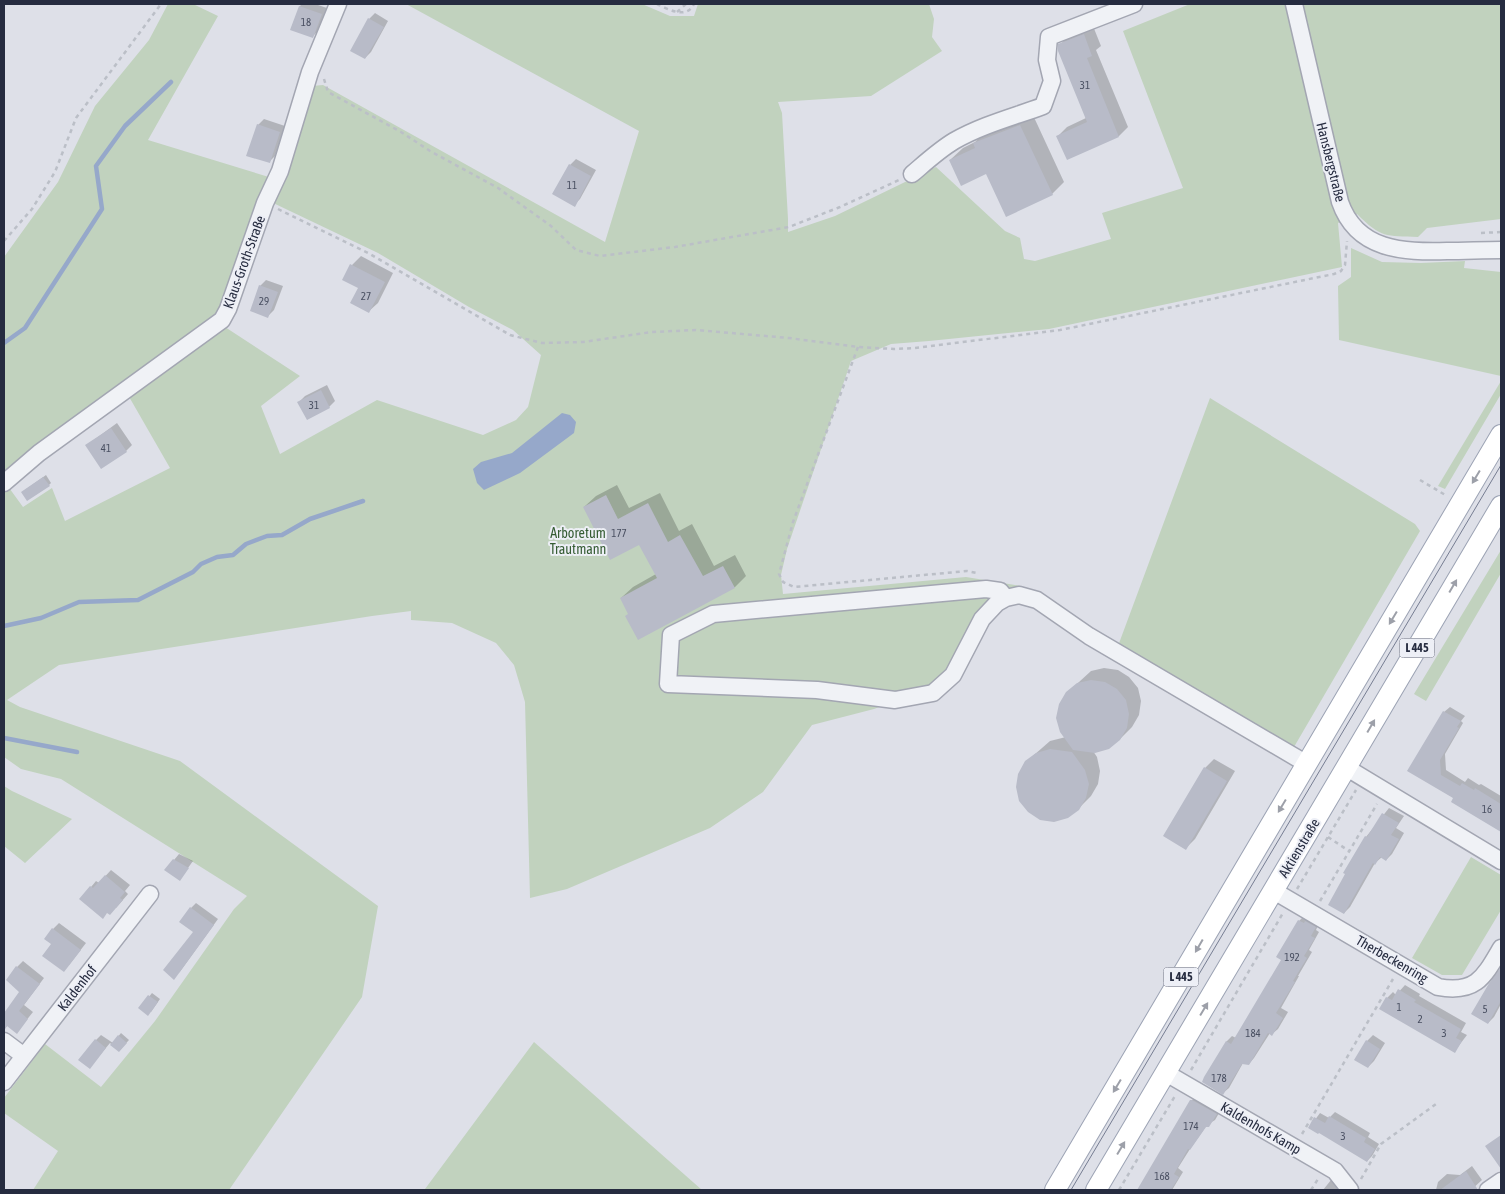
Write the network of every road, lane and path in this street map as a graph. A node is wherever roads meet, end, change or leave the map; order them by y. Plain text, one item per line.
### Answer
1 (161, 4) edge
2 (338, 4) edge
3 (657, 4) edge
4 (686, 4) edge
5 (694, 4) edge
6 (1134, 4) edge
7 (1294, 4) edge
8 (677, 12) junction
9 (324, 80) dead end
10 (912, 174) joint
11 (265, 203) junction
12 (1350, 222) junction
13 (4, 240) edge
14 (1501, 250) edge
15 (858, 347) junction
16 (1501, 435) edge
17 (1420, 480) dead end
18 (4, 483) edge
19 (1461, 504) junction
20 (1501, 506) edge
21 (986, 575) dead end
22 (1006, 598) junction
23 (1307, 764) junction
24 (1354, 772) junction
25 (1385, 790) junction
26 (1328, 838) junction
27 (1350, 851) junction
28 (1501, 861) edge
29 (150, 894) dead end
30 (1282, 895) junction
31 (1313, 914) junction
32 (1501, 948) edge
33 (1402, 965) junction
34 (4, 1041) edge
35 (24, 1056) junction
36 (1166, 1073) junction
37 (4, 1082) edge
38 (1183, 1083) junction
39 (1436, 1104) dead end
40 (1294, 1148) junction
41 (1501, 1181) edge
42 (1354, 1186) edge
43 (1055, 1190) edge
44 (1096, 1190) edge
45 (1119, 1190) edge
46 (1488, 1190) edge

1 - 13 path
2 - 11 street, Klaus-Groth-Straße
3 - 8 path
4 - 8 path
5 - 8 path
6 - 10 street
7 - 12 street, Hansbergstraße
9 - 10 path
11 - 15 path
11 - 18 street, Klaus-Groth-Straße
12 - 14 street, Hansbergstraße
12 - 15 path
15 - 21 path
16 -> 19 main road, L 445
17 - 19 path
19 -> 23 main road, L 445
24 -> 20 main road, Aktienstraße / L 445
22 - 22 street
22 - 23 street
23 -> 43 main road, L 445
24 - 25 street
24 - 26 path, Aktienstraße
24 - 30 main road, Aktienstraße / L 445
25 - 27 path
25 - 28 street
26 - 27 path
26 - 30 path, Aktienstraße
27 - 31 path
29 - 35 street, Kaldenhof
30 - 31 street, Therbeckenring
36 -> 30 main road, Aktienstraße / L 445
30 - 38 path, Aktienstraße
31 - 33 street, Therbeckenring
32 - 33 street, Therbeckenring
33 - 40 path
34 - 35 street
35 - 37 street, Kaldenhof
36 - 38 street, Kaldenhofs Kamp
44 -> 36 main road, Aktienstraße / L 445
38 - 40 street, Kaldenhofs Kamp
38 - 45 path, Aktienstraße
39 - 42 path
40 - 42 street, Kaldenhofs Kamp
41 - 46 street

